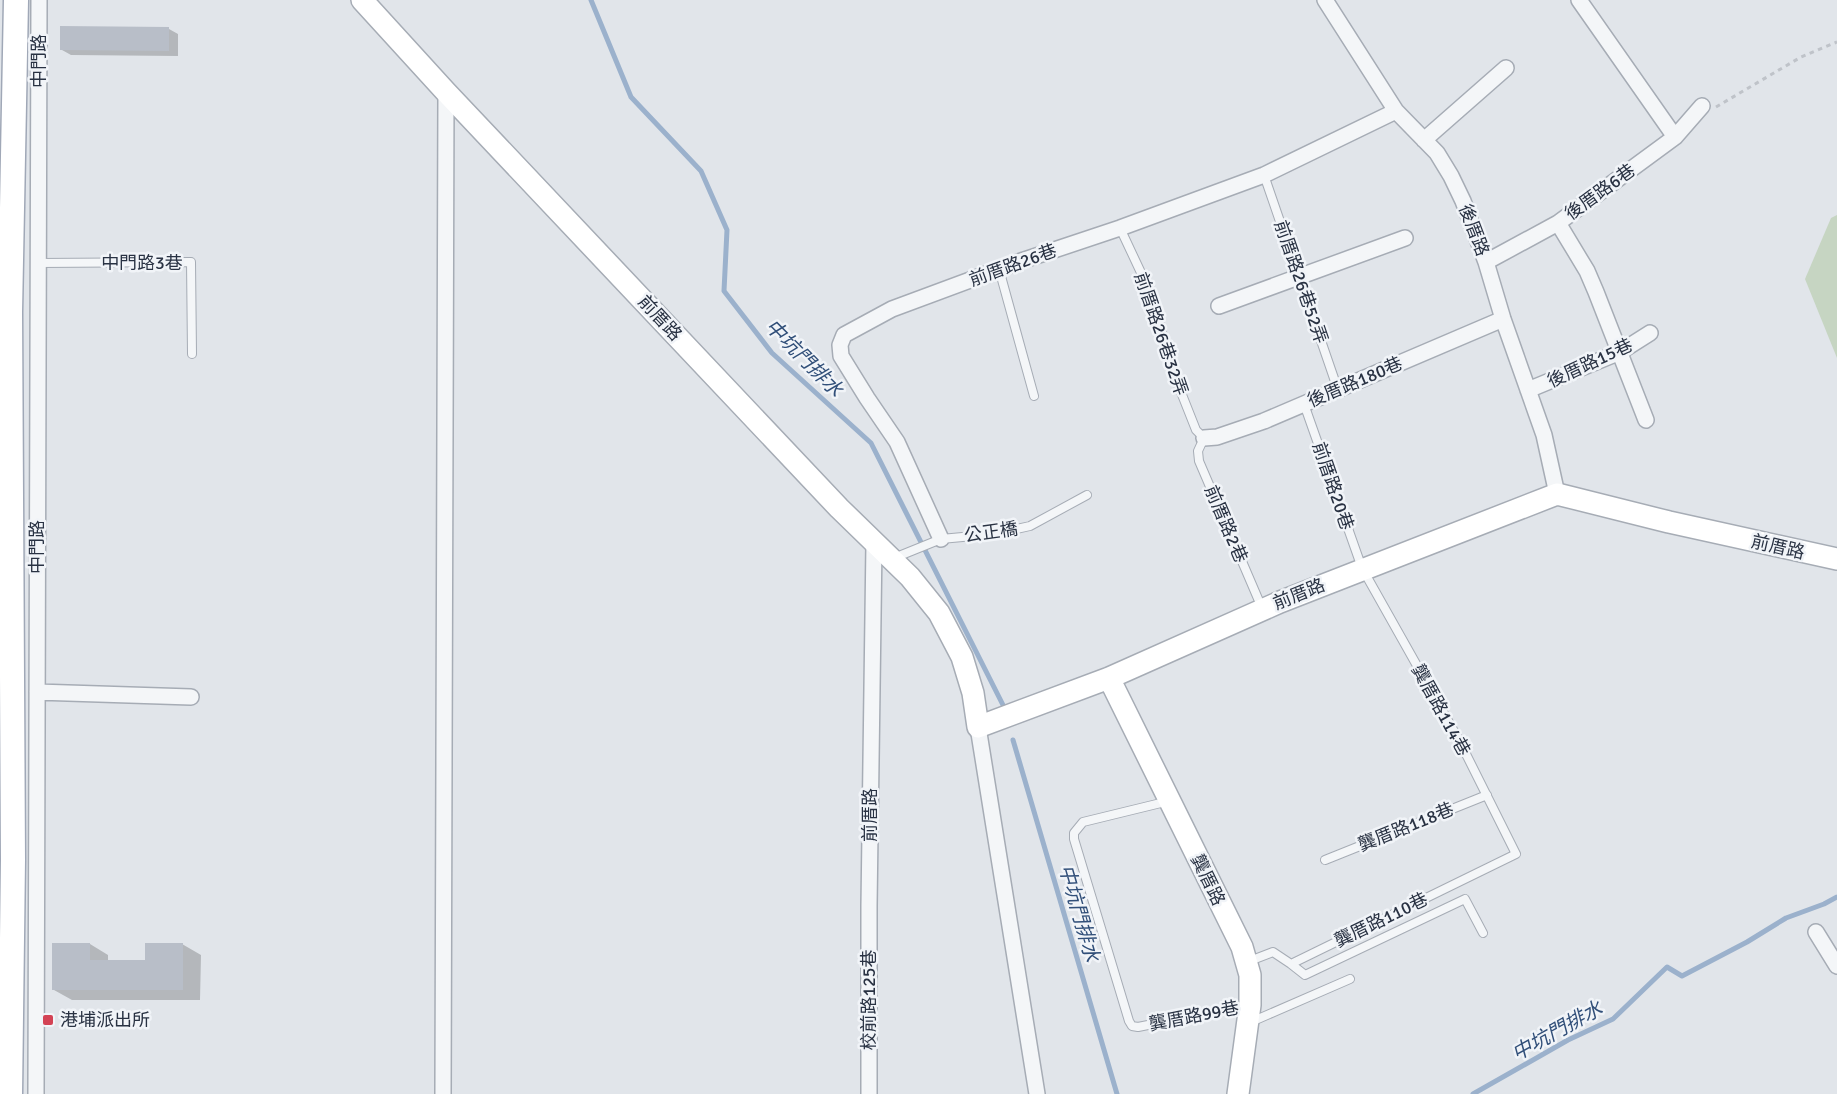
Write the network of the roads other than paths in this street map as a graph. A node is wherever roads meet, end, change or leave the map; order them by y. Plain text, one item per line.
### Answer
1 (16, 0) edge
2 (39, 0) edge
3 (362, 0) edge
4 (1325, 0) edge
5 (1579, 0) edge
6 (1506, 68) dead end
7 (446, 93) junction
8 (1702, 106) road end
9 (1396, 111) junction
10 (1675, 137) junction
11 (1424, 140) junction
12 (1264, 175) junction
13 (1558, 223) junction
14 (1120, 228) junction
15 (1405, 238) dead end
16 (1486, 262) junction
17 (38, 263) junction
18 (999, 269) junction
19 (1299, 277) junction
20 (1220, 306) dead end
21 (1503, 319) junction
22 (1650, 333) dead end
23 (1620, 352) junction
24 (192, 354) dead end
25 (1338, 390) junction
26 (1528, 390) junction
27 (5, 394) edge
28 (38, 394) junction
29 (1034, 396) dead end
30 (1304, 404) junction
31 (1646, 420) dead end
32 (1204, 438) junction
33 (1557, 494) junction
34 (1087, 495) dead end
35 (936, 541) junction
36 (874, 543) junction
37 (891, 559) junction
38 (1837, 559) edge
39 (1362, 568) junction
40 (1263, 609) junction
41 (6, 611) edge
42 (37, 611) junction
43 (1109, 678) junction
44 (37, 692) junction
45 (191, 697) dead end
46 (978, 727) junction
47 (1487, 795) junction
48 (1169, 801) junction
49 (1516, 854) joint
50 (1325, 860) dead end
51 (869, 906) joint
52 (1816, 932) dead end
53 (1483, 933) dead end
54 (1246, 963) junction
55 (1291, 964) junction
56 (1837, 966) edge
57 (1350, 979) dead end
58 (1248, 1014) junction
59 (10, 1094) edge
60 (36, 1094) edge
61 (443, 1094) edge
62 (869, 1094) edge
63 (1037, 1094) edge
64 (1238, 1094) edge

1 - 27 main road, 中門路
2 - 17 street, 中門路
3 - 7 street, 前厝路
4 - 9 street, 後厝路
5 - 10 street
6 - 11 street
7 - 36 street, 前厝路
7 - 61 street
8 - 10 street, 後厝路6巷
9 - 11 street, 後厝路
9 - 12 street, 前厝路26巷
10 - 13 street, 後厝路6巷
11 - 16 street, 後厝路
12 - 14 street, 前厝路26巷
12 - 19 lane, 前厝路26巷52弄
13 - 16 street, 後厝路6巷
13 - 23 street
14 - 18 street, 前厝路26巷
14 - 32 lane, 前厝路26巷32弄
15 - 19 street
16 - 21 street, 後厝路
17 - 24 lane, 中門路3巷
17 - 28 street, 中門路
18 - 29 lane
18 - 35 street, 前厝路26巷
19 - 20 street
19 - 25 lane, 前厝路26巷52弄
21 - 25 street, 後厝路180巷
21 - 26 street, 後厝路
22 - 23 street, 後厝路15巷
23 - 26 street, 後厝路15巷
23 - 31 street
25 - 30 street, 後厝路180巷
26 - 33 street, 後厝路
27 - 28 street
27 - 41 main road, 中門路
28 - 42 street, 中門路
30 - 32 street, 後厝路180巷
30 - 39 lane, 前厝路20巷
32 - 40 lane, 前厝路2巷
33 - 38 street, 前厝路
33 - 39 street, 前厝路
34 - 35 lane, 公正橋
35 - 37 lane, 公正橋
36 - 37 street, 前厝路
36 - 51 street, 前厝路
37 - 46 street, 前厝路
39 - 40 street, 前厝路
39 - 47 lane, 龔厝路114巷
40 - 43 street, 前厝路
41 - 42 street
41 - 59 main road, 中門路
42 - 44 street, 中門路
43 - 46 street, 前厝路
43 - 48 street, 龔厝路
44 - 45 street
44 - 60 street, 中門路
46 - 63 street
47 - 49 lane, 龔厝路114巷
47 - 50 lane, 龔厝路118巷
48 - 54 street, 龔厝路
48 - 58 lane, 龔厝路99巷
49 - 55 lane, 龔厝路110巷
51 - 62 street, 校前路125巷
52 - 56 street
53 - 55 lane
54 - 55 lane
54 - 58 street, 龔厝路
57 - 58 lane
58 - 64 street, 龔厝路

